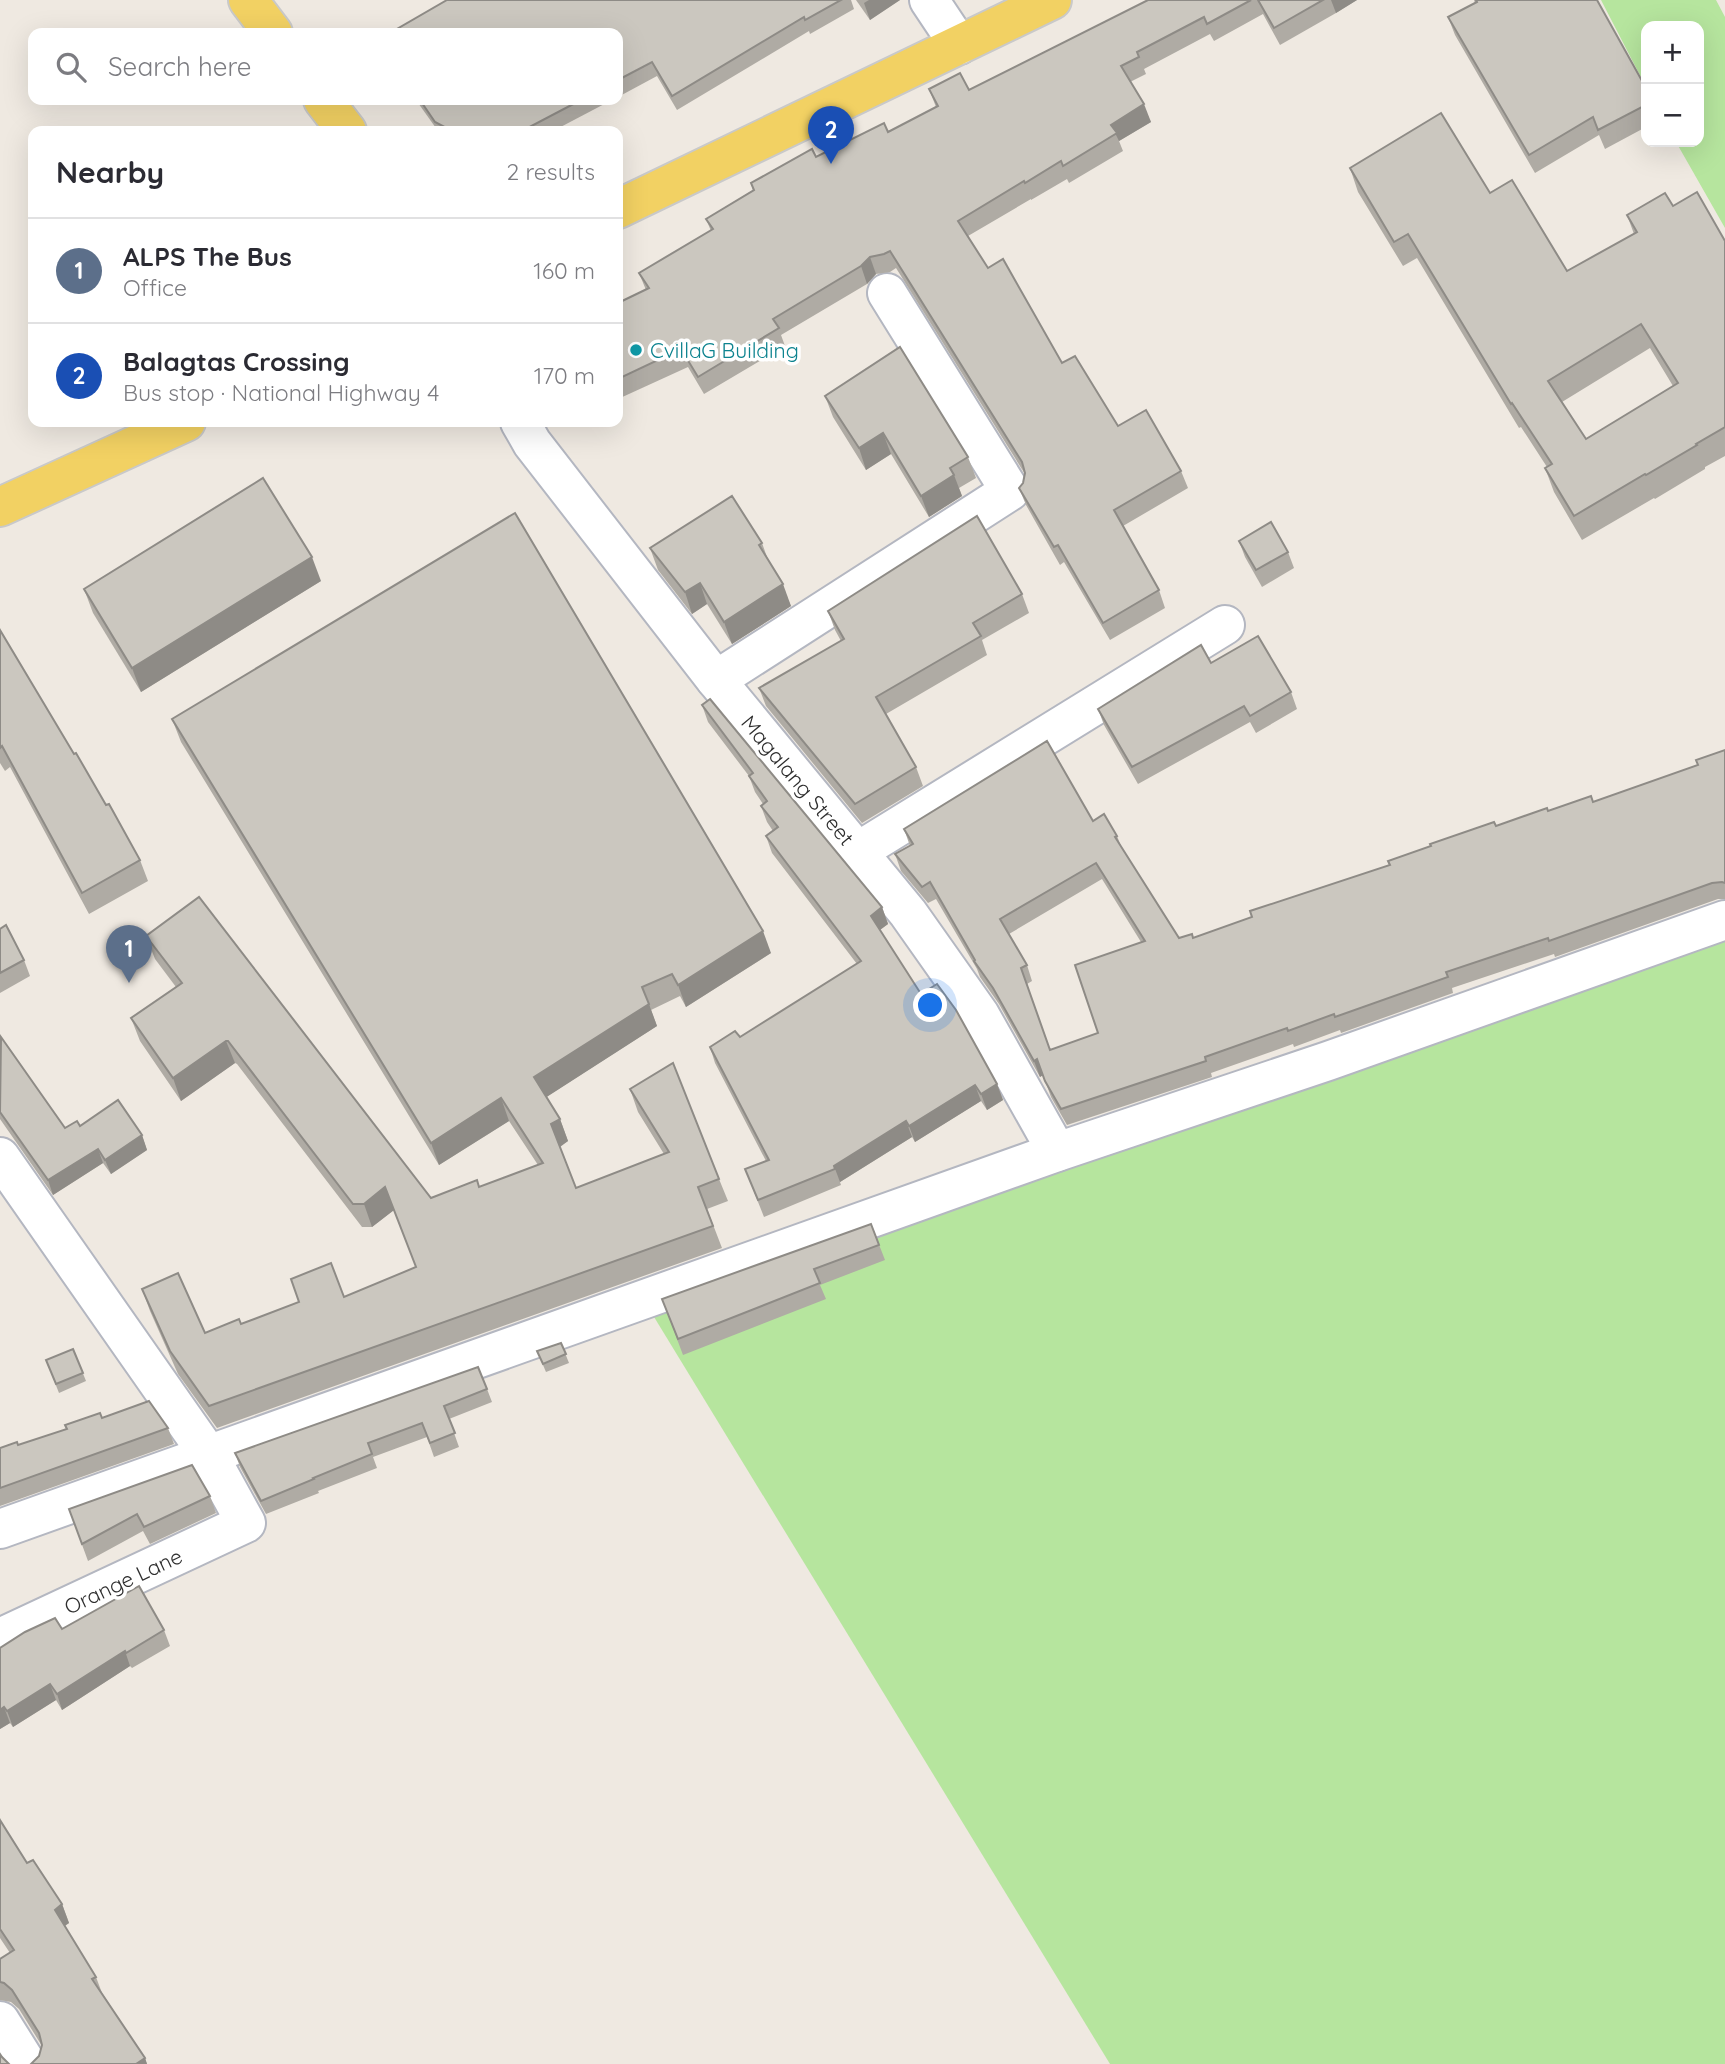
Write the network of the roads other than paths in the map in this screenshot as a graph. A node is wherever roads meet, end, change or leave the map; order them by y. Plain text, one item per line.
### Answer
1 (248, 0) edge
2 (929, 0) edge
3 (1052, 0) edge
4 (269, 28) edge
5 (959, 45) junction
6 (327, 105) edge
7 (343, 126) edge
8 (623, 207) edge
9 (887, 293) dead end
10 (175, 427) edge
11 (523, 427) edge
12 (0, 507) edge
13 (1224, 625) dead end
14 (716, 680) junction
15 (857, 852) junction
16 (1725, 920) edge
17 (1057, 1152) junction
18 (0, 1157) edge
19 (208, 1454) junction
20 (0, 1529) edge
21 (0, 1638) edge
22 (0, 2021) edge
23 (27, 2064) edge

1 - 4 main road
2 - 5 street
3 - 5 main road
5 - 8 main road
6 - 7 main road
9 - 14 street
10 - 12 main road
11 - 14 street, Magalang Street
13 - 15 street
14 - 15 street, Magalang Street
15 - 17 street, Magalang Street
16 - 17 street
17 - 19 street
18 - 19 street
19 - 20 street
19 - 21 street, Orange Lane
22 - 23 street

